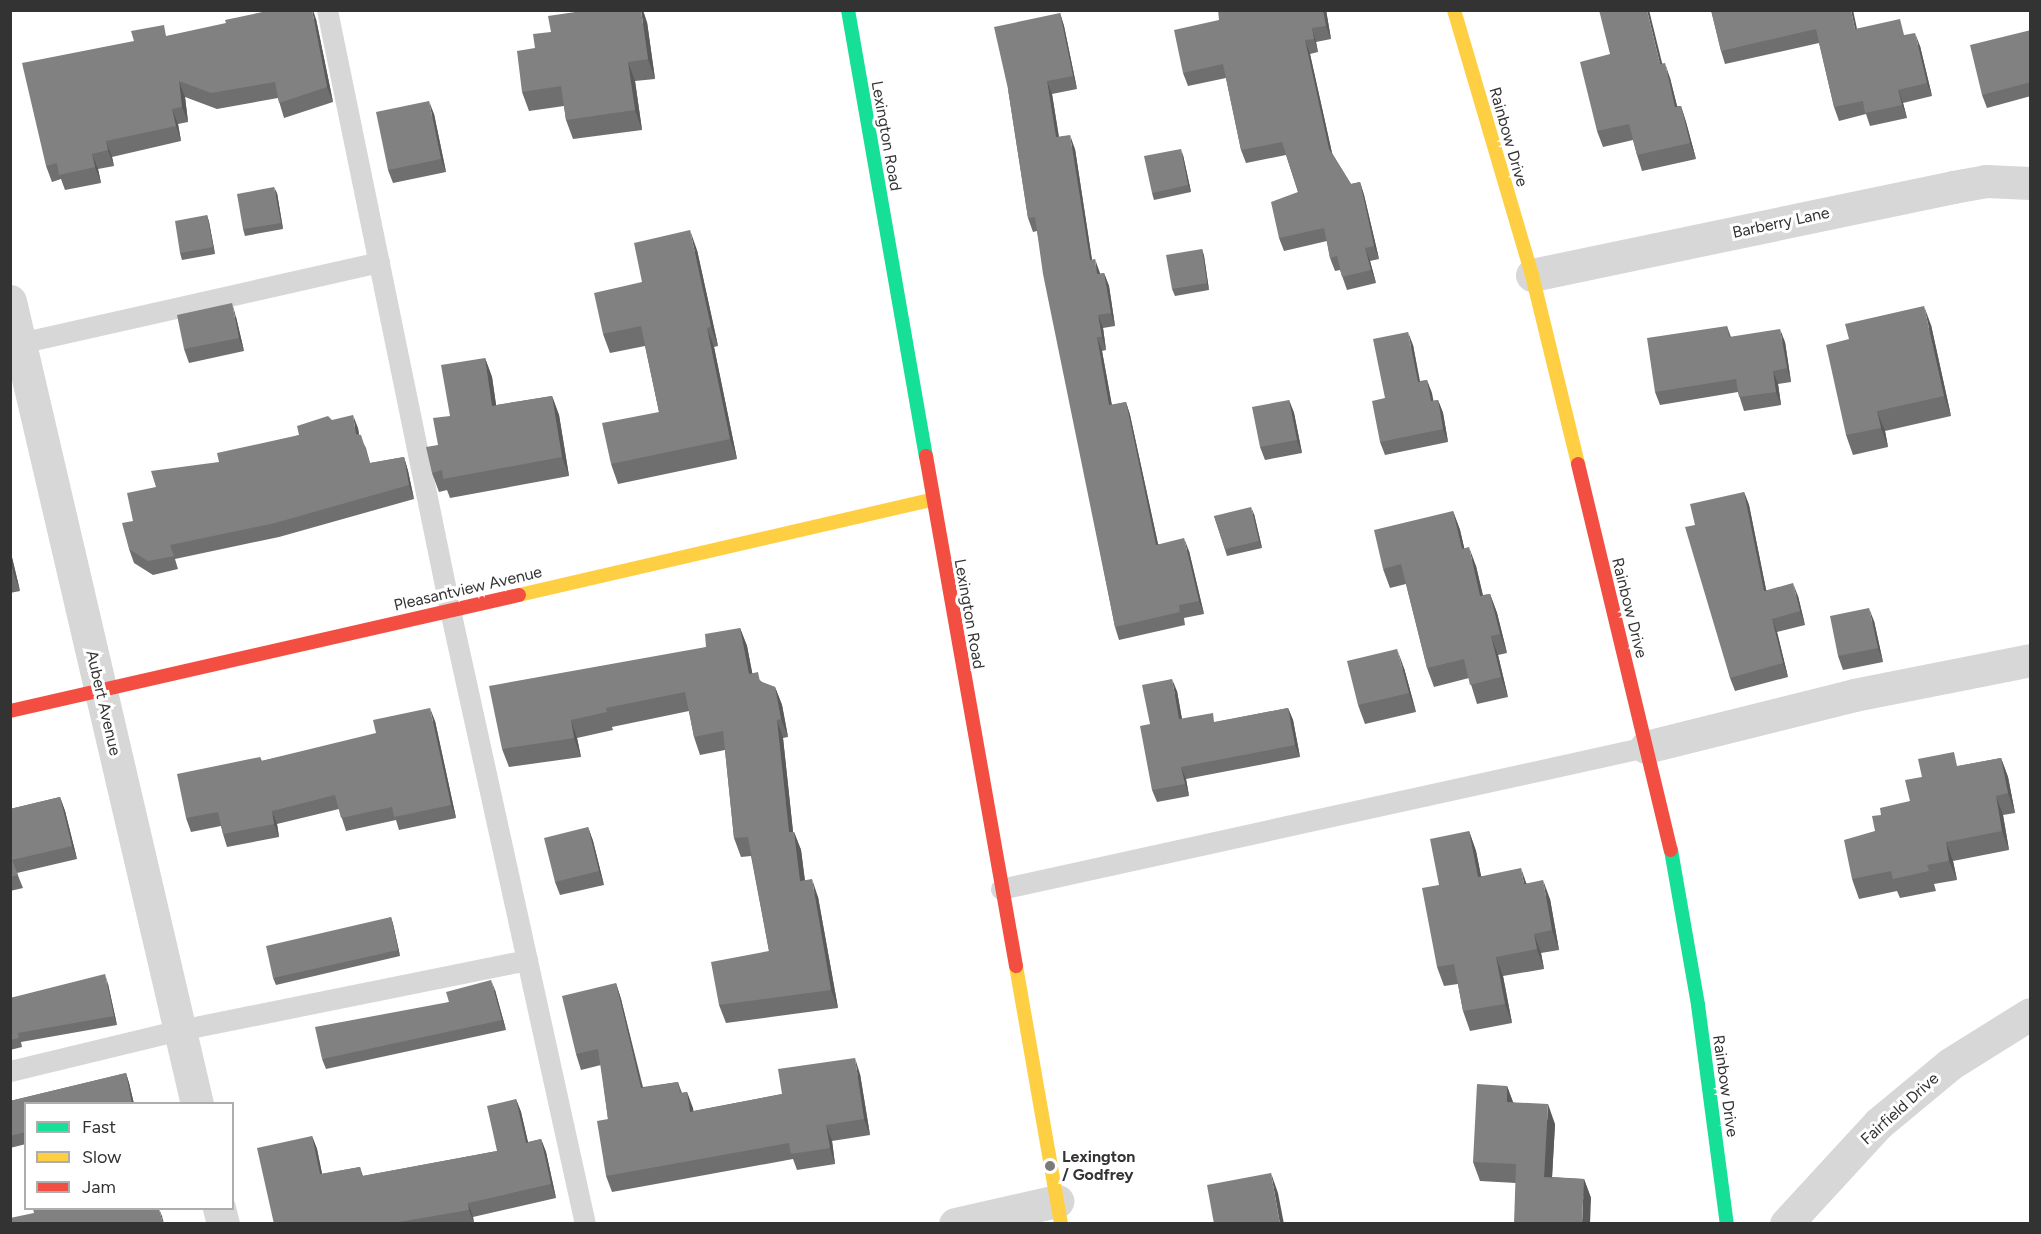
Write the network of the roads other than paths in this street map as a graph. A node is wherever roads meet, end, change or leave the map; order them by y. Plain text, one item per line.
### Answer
1 (327, 10) edge
2 (848, 10) edge
3 (1454, 10) edge
4 (2031, 183) edge
5 (378, 262) junction
6 (1532, 275) junction
7 (15, 328) edge
8 (932, 500) junction
9 (450, 610) junction
10 (2031, 660) edge
11 (100, 689) junction
12 (10, 711) edge
13 (1646, 747) junction
14 (1001, 889) junction
15 (527, 960) junction
16 (2031, 1014) edge
17 (180, 1030) junction
18 (10, 1071) edge
19 (197, 1102) edge
20 (1059, 1212) edge
21 (585, 1224) edge
22 (955, 1224) edge
23 (1727, 1224) edge
24 (1786, 1224) edge

1 - 5 lane
2 - 8 street, Lexington Road
3 - 6 street, Rainbow Drive
4 - 6 street, Barberry Lane
5 - 7 lane
5 - 9 lane
6 - 13 street, Rainbow Drive
7 - 11 street, Aubert Avenue
8 - 9 street, Pleasantview Avenue
8 - 14 street, Lexington Road
9 - 11 street, Pleasantview Avenue
9 - 15 lane
10 - 13 street
11 - 12 street, Pleasantview Avenue
11 - 17 street, Aubert Avenue
13 - 14 lane
13 - 23 street, Rainbow Drive
14 - 20 street, Lexington Road
15 - 17 lane
15 - 21 lane
16 - 24 street, Fairfield Drive
17 - 18 lane
17 - 19 street, Aubert Avenue
20 - 22 street

